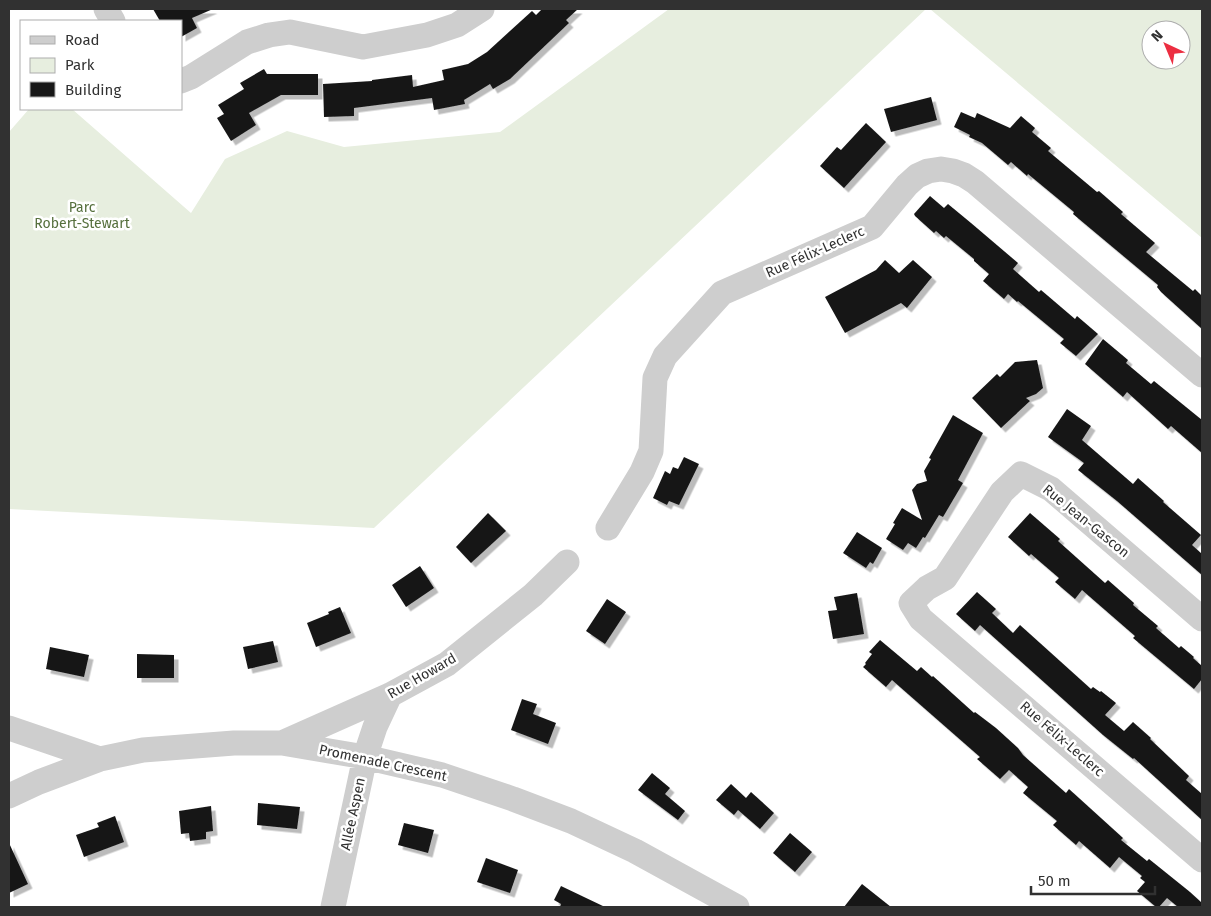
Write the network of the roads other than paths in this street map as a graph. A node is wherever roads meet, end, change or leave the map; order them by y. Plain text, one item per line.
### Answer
1 (106, 9) edge
2 (482, 9) edge
3 (112, 20) edge
4 (182, 81) edge
5 (1202, 375) edge
6 (608, 528) dead end
7 (567, 562) dead end
8 (920, 619) joint
9 (1202, 619) edge
10 (390, 695) junction
11 (9, 728) edge
12 (282, 743) junction
13 (365, 757) junction
14 (100, 759) junction
15 (9, 796) edge
16 (1202, 860) edge
17 (333, 907) edge
18 (737, 907) edge

1 - 3 street
2 - 4 street
5 - 6 street, Rue Félix-Leclerc
7 - 10 street, Rue Howard
8 - 9 street, Rue Jean-Gascon
8 - 16 street, Rue Félix-Leclerc
10 - 12 street, Rue Howard
10 - 13 street, Allée Aspen
11 - 14 street
12 - 13 street, Promenade Crescent
12 - 14 street, Promenade Crescent
13 - 17 street, Allée Aspen
13 - 18 street, Promenade Crescent
14 - 15 street, Promenade Crescent

